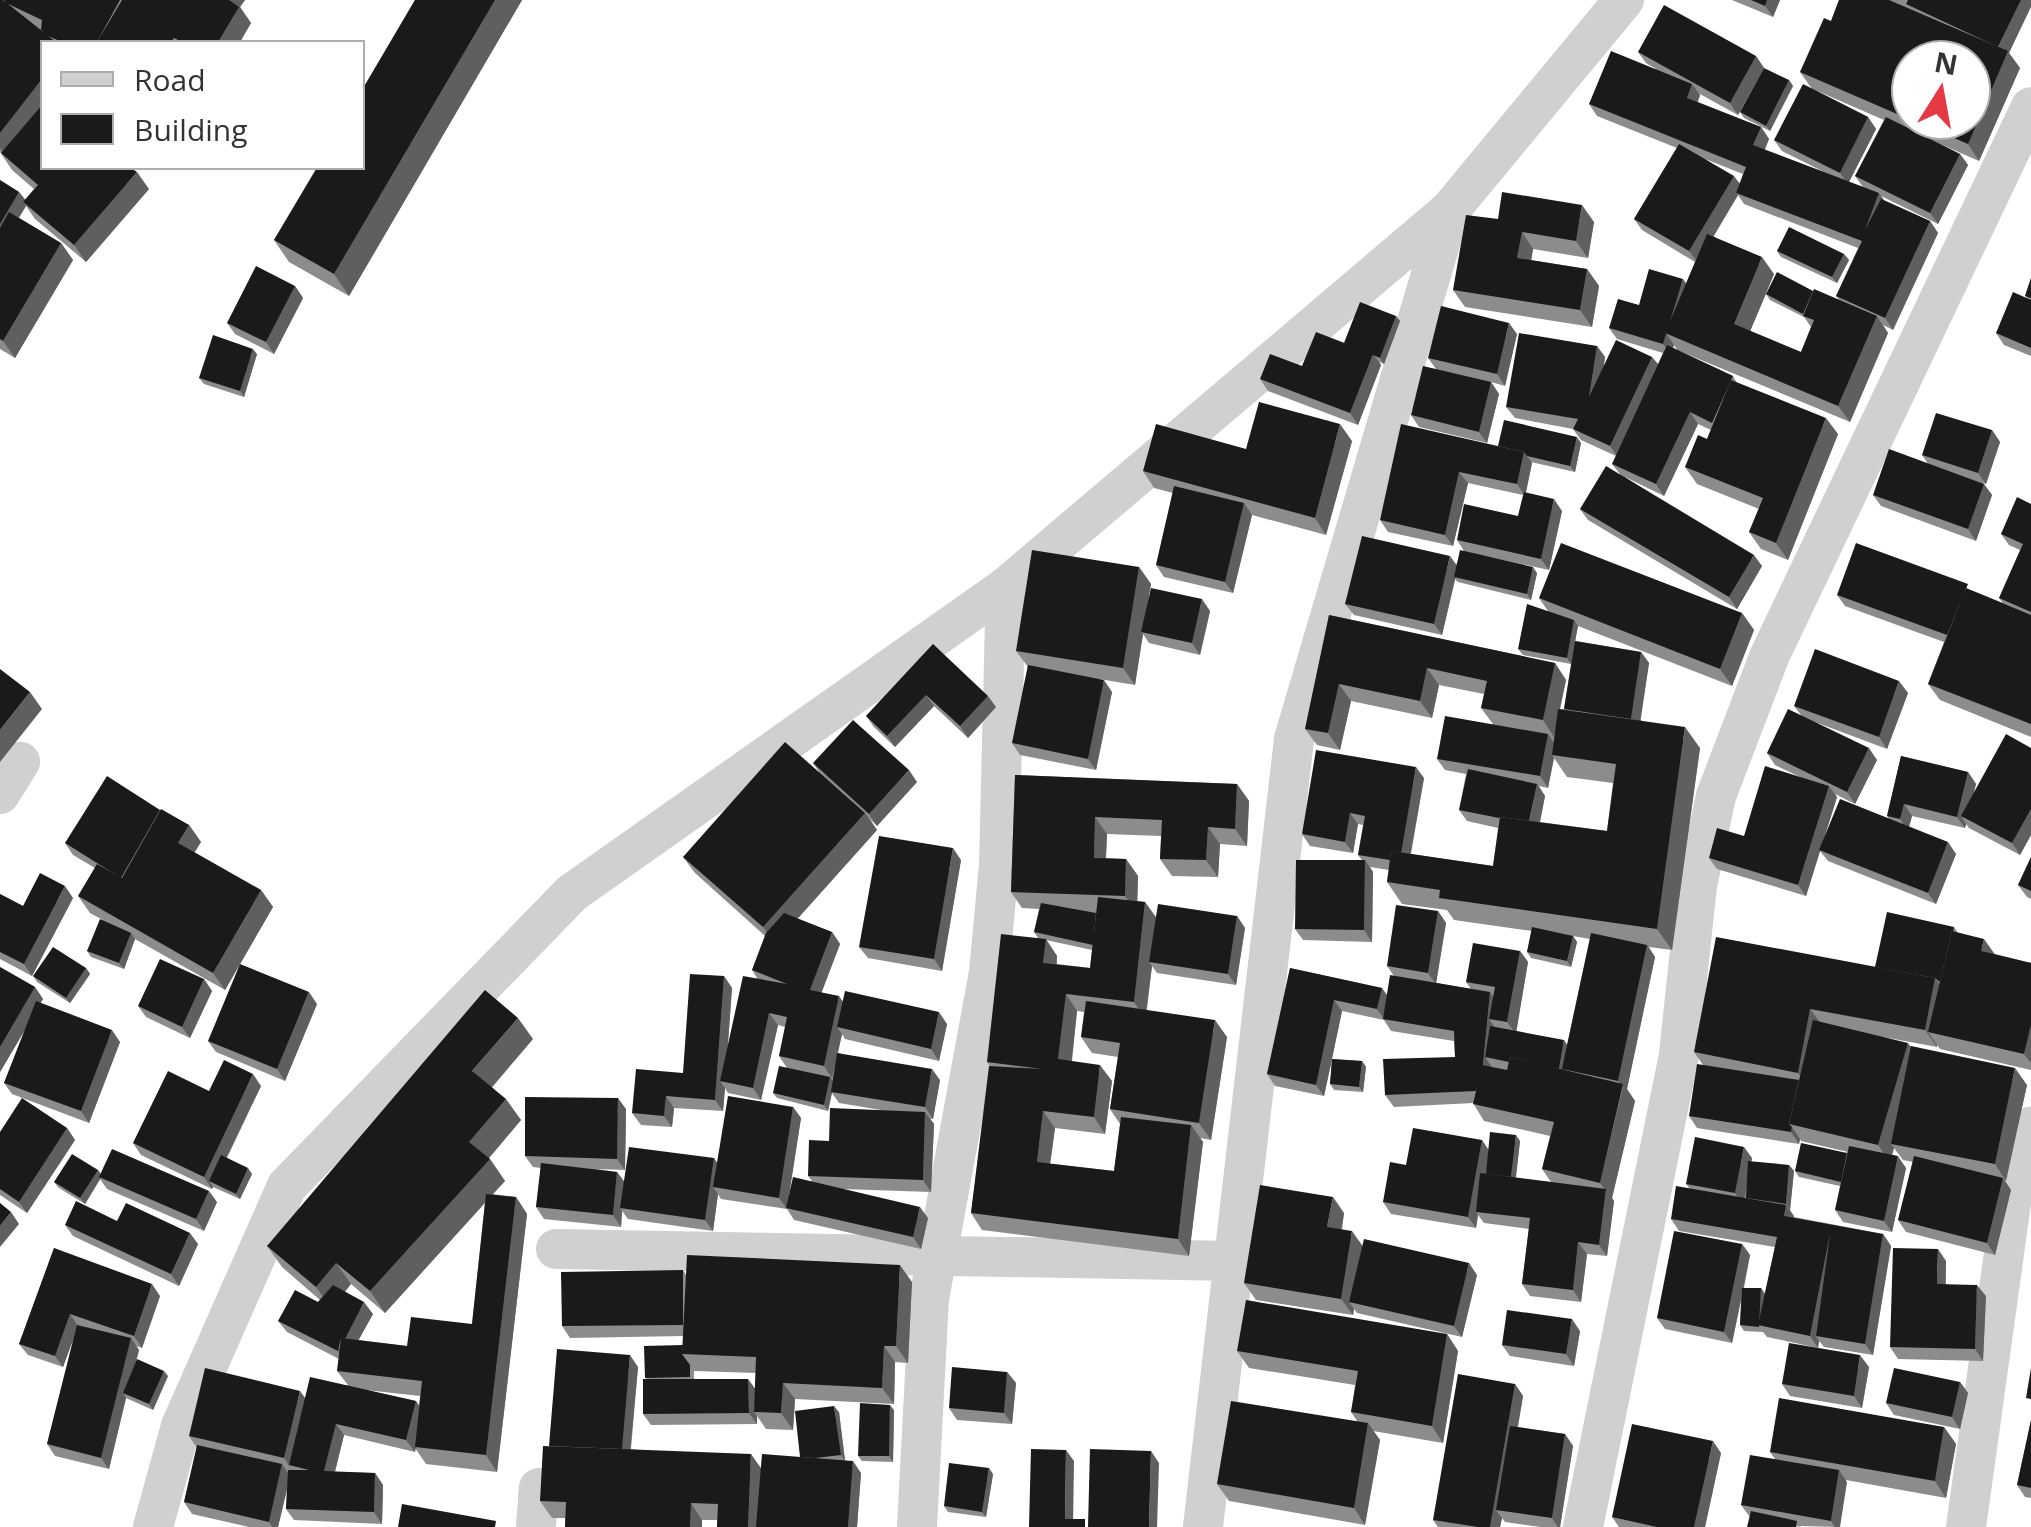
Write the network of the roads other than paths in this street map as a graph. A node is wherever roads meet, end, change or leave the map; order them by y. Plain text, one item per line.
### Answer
1 (1624, 0) edge
2 (2031, 107) edge
3 (1450, 210) junction
4 (1006, 588) junction
5 (2031, 1127) edge
6 (556, 1249) dead end
7 (938, 1254) junction
8 (1234, 1260) junction
9 (153, 1527) edge
10 (917, 1527) edge
11 (1203, 1527) edge
12 (1583, 1527) edge
13 (1966, 1527) edge

1 - 3 street
2 - 12 street
3 - 4 street
3 - 8 street
4 - 7 street
4 - 9 street
5 - 13 street
6 - 7 street
7 - 8 street
7 - 10 street
8 - 11 street

